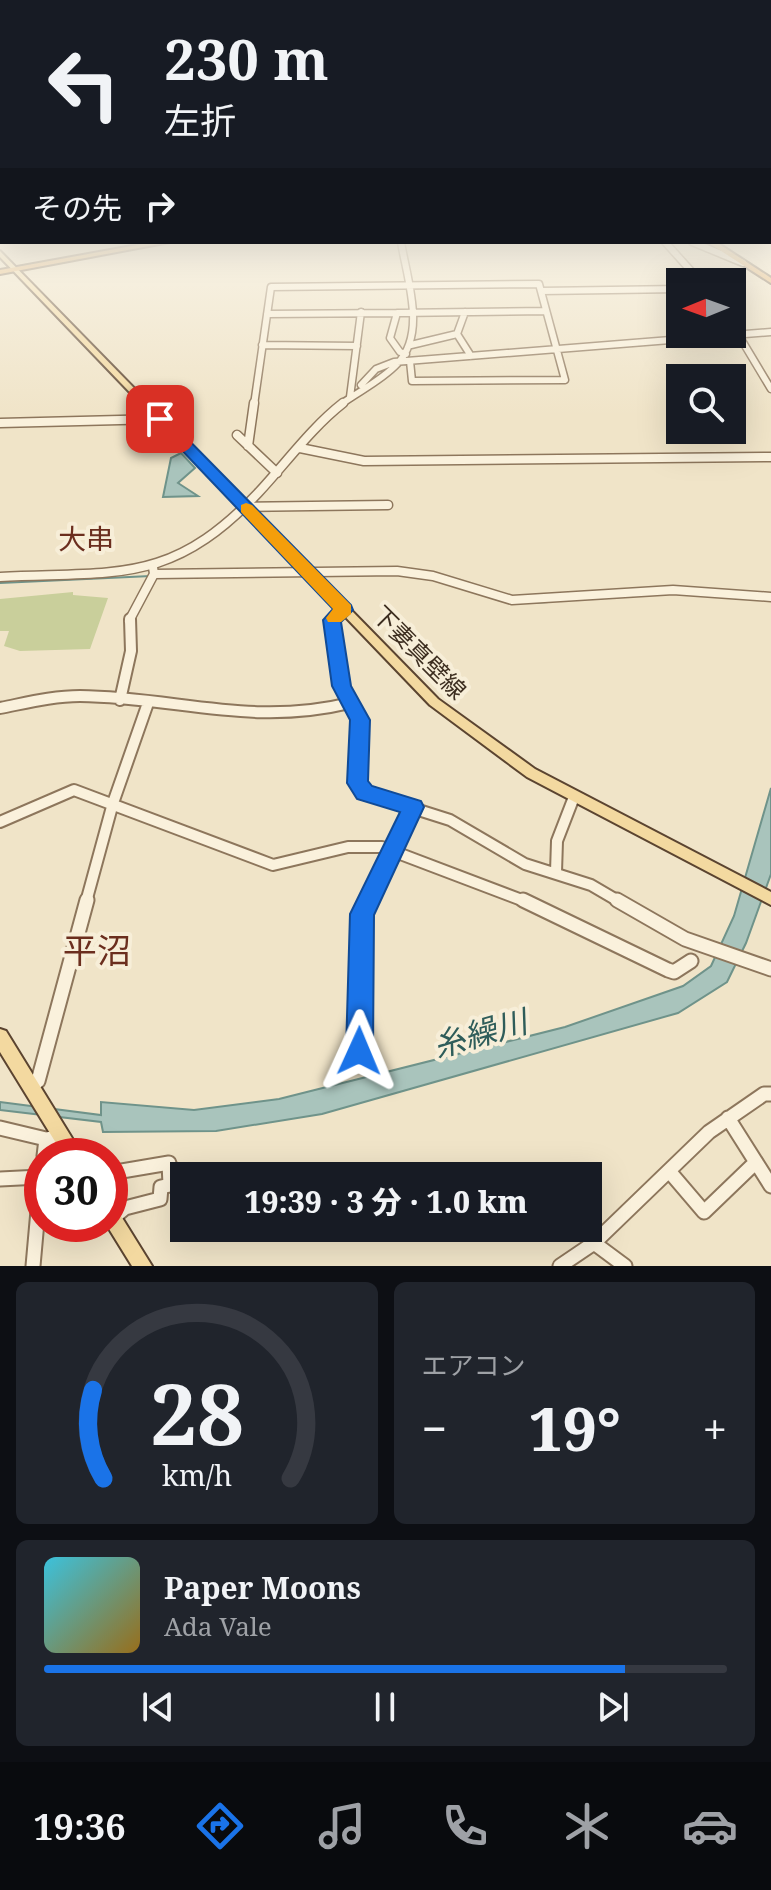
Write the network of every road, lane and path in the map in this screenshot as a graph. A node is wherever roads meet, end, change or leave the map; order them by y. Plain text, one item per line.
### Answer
1 (43, 297) edge
2 (270, 297) edge
3 (408, 297) edge
4 (543, 297) edge
5 (546, 311) junction
6 (361, 312) junction
7 (410, 312) junction
8 (465, 312) junction
9 (397, 313) junction
10 (267, 314) junction
11 (771, 332) edge
12 (457, 334) junction
13 (746, 334) edge
14 (666, 339) edge
15 (262, 345) junction
16 (411, 345) junction
17 (357, 346) junction
18 (556, 346) junction
19 (746, 346) edge
20 (471, 356) junction
21 (408, 357) junction
22 (771, 389) edge
23 (350, 397) junction
24 (160, 419) junction
25 (0, 423) edge
26 (237, 435) dead end
27 (248, 446) junction
28 (300, 448) junction
29 (771, 457) edge
30 (277, 473) junction
31 (388, 505) dead end
32 (245, 507) junction
33 (306, 571) junction
34 (153, 573) junction
35 (0, 577) edge
36 (771, 597) edge
37 (344, 610) junction
38 (120, 700) junction
39 (148, 703) junction
40 (350, 703) junction
41 (0, 708) edge
42 (574, 797) junction
43 (113, 803) junction
44 (413, 807) junction
45 (0, 822) edge
46 (392, 850) junction
47 (556, 872) junction
48 (771, 899) edge
49 (691, 961) dead end
50 (771, 969) edge
51 (0, 1037) edge
52 (359, 1051) dead end
53 (31, 1086) junction
54 (771, 1094) edge
55 (728, 1118) junction
56 (0, 1128) edge
57 (54, 1138) joint
58 (756, 1162) junction
59 (128, 1170) edge
60 (669, 1171) junction
61 (24, 1174) edge
62 (0, 1179) edge
63 (771, 1186) edge
64 (128, 1207) edge
65 (34, 1242) edge
66 (128, 1242) edge
67 (594, 1243) junction
68 (32, 1266) edge
69 (143, 1266) edge
70 (560, 1266) edge
71 (625, 1266) edge

1 - 24 main road, 下妻真壁線
2 - 10 street
3 - 7 street
4 - 5 street
5 - 8 street
5 - 18 street
6 - 9 street
6 - 10 street
6 - 17 street
7 - 8 street
7 - 9 street
7 - 16 street
8 - 12 street
9 - 21 street
10 - 15 street
11 - 13 street
12 - 16 street
12 - 20 street
14 - 18 street
15 - 17 street
15 - 27 street
16 - 21 street
17 - 23 street
18 - 20 street
18 - 21 street
19 - 22 street
20 - 21 street
21 - 23 street
23 - 28 street
24 - 25 street
24 - 32 main road, 下妻真壁線
26 - 27 street
27 - 30 street
28 - 29 street
28 - 30 street
30 - 32 street
31 - 32 street
32 - 33 main road, 下妻真壁線
32 - 34 street
33 - 34 street
33 - 36 street
33 - 37 main road, 下妻真壁線
34 - 35 street
34 - 38 street
37 - 40 street
37 - 42 main road, 下妻真壁線
38 - 39 street
38 - 41 street
39 - 40 street
39 - 43 street
40 - 44 street
42 - 47 street
42 - 48 main road, 下妻真壁線
43 - 45 street
43 - 46 street
43 - 53 street
44 - 46 street
44 - 47 street
46 - 49 street
46 - 52 street
47 - 50 street
51 - 53 main road
53 - 57 main road
54 - 55 street
55 - 58 street
55 - 60 street
56 - 57 street
58 - 60 street
58 - 63 street
59 - 64 street
60 - 67 street
61 - 62 street
65 - 68 street
66 - 69 main road
67 - 70 street
67 - 71 street

